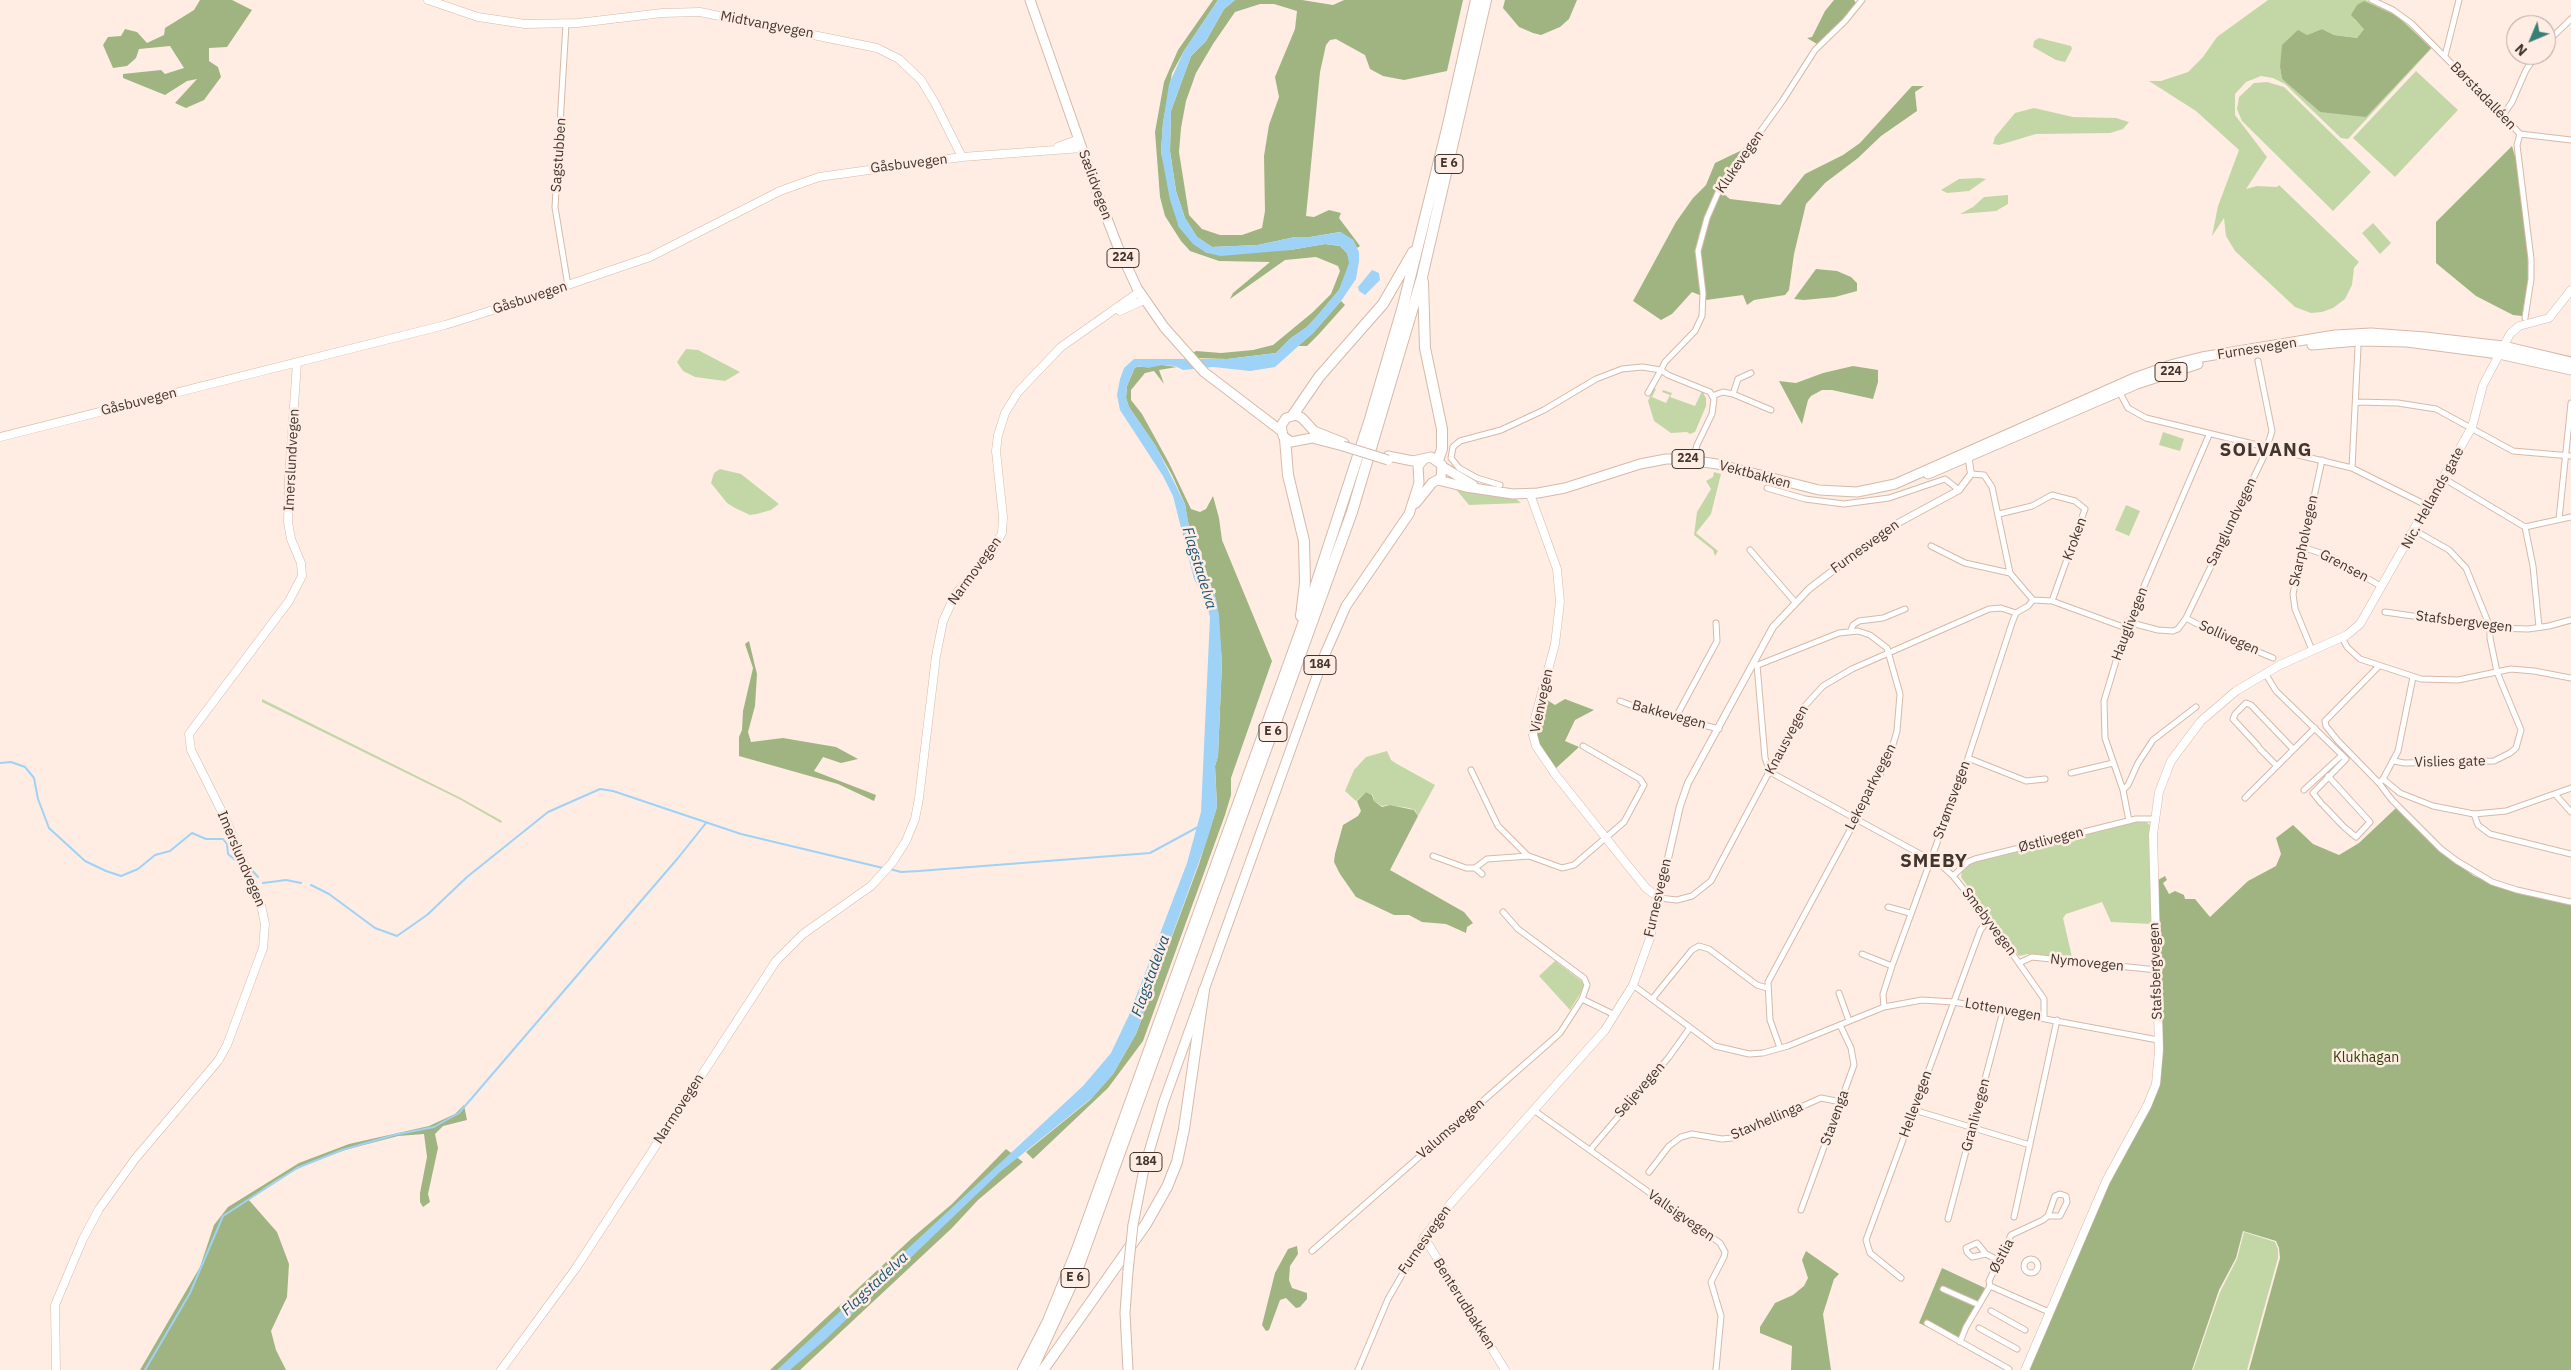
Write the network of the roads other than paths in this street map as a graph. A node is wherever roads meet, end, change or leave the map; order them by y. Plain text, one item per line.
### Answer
1 (428, 0) edge
2 (1030, 0) edge
3 (1476, 0) edge
4 (1486, 0) edge
5 (1862, 0) edge
6 (2372, 0) edge
7 (2459, 0) edge
8 (2571, 19) edge
9 (566, 24) junction
10 (2556, 33) edge
11 (2444, 56) junction
12 (2529, 65) edge
13 (2503, 115) junction
14 (2520, 134) junction
15 (2571, 140) edge
16 (1081, 144) junction
17 (962, 157) junction
18 (1423, 231) junction
19 (1422, 277) junction
20 (568, 286) junction
21 (2571, 290) edge
22 (1142, 296) junction
23 (2525, 318) dead end
24 (2358, 347) dead end
25 (2501, 350) junction
26 (2258, 361) dead end
27 (2571, 362) edge
28 (297, 363) junction
29 (1661, 370) junction
30 (2571, 370) edge
31 (1750, 373) dead end
32 (2118, 389) junction
33 (1648, 393) dead end
34 (1734, 394) junction
35 (1712, 396) junction
36 (2356, 402) junction
37 (2570, 403) edge
38 (1771, 410) dead end
39 (1259, 413) junction
40 (1289, 416) junction
41 (1307, 425) junction
42 (2472, 427) junction
43 (1283, 434) junction
44 (2209, 435) junction
45 (0, 437) edge
46 (1304, 439) junction
47 (1344, 444) junction
48 (2266, 449) junction
49 (1968, 454) junction
50 (2568, 456) edge
51 (1388, 458) junction
52 (1424, 459) junction
53 (1693, 460) junction
54 (2322, 460) junction
55 (1440, 464) junction
56 (2352, 468) junction
57 (1971, 474) junction
58 (1418, 475) junction
59 (2443, 478) junction
60 (1435, 482) junction
61 (1500, 484) dead end
62 (1767, 488) dead end
63 (1481, 489) junction
64 (1960, 490) junction
65 (1530, 494) junction
66 (1414, 505) junction
67 (2428, 506) junction
68 (1999, 514) junction
69 (2571, 517) edge
70 (2559, 519) junction
71 (2524, 527) junction
72 (2414, 530) junction
73 (1931, 546) dead end
74 (2304, 548) junction
75 (1750, 550) dead end
76 (2010, 573) junction
77 (2382, 587) junction
78 (2033, 600) junction
79 (2052, 601) junction
80 (1795, 602) junction
81 (1905, 609) dead end
82 (2385, 612) dead end
83 (2016, 614) junction
84 (2186, 618) junction
85 (2571, 620) edge
86 (1716, 623) dead end
87 (2127, 625) junction
88 (1302, 627) junction
89 (2490, 627) junction
90 (2539, 627) junction
91 (1851, 630) junction
92 (2342, 637) junction
93 (2312, 650) junction
94 (1888, 654) junction
95 (2273, 658) dead end
96 (1755, 664) junction
97 (2379, 666) junction
98 (2497, 672) junction
99 (2265, 673) junction
100 (2413, 677) junction
101 (2571, 678) edge
102 (1620, 701) dead end
103 (2196, 707) dead end
104 (1676, 717) junction
105 (2315, 728) junction
106 (1718, 729) junction
107 (1583, 746) dead end
108 (2293, 749) junction
109 (2342, 755) junction
110 (1968, 758) junction
111 (2394, 761) junction
112 (2113, 763) junction
113 (2277, 766) junction
114 (1471, 770) dead end
115 (1770, 772) junction
116 (2071, 773) dead end
117 (2328, 776) junction
118 (2045, 779) dead end
119 (2381, 781) junction
120 (2571, 788) edge
121 (2123, 790) junction
122 (2304, 790) dead end
123 (2555, 794) junction
124 (2245, 798) dead end
125 (2571, 812) edge
126 (2474, 814) junction
127 (2154, 818) junction
128 (1856, 819) junction
129 (2129, 821) junction
130 (1606, 839) junction
131 (2571, 854) edge
132 (1433, 856) dead end
133 (1528, 856) junction
134 (1930, 859) junction
135 (1475, 868) junction
136 (1482, 874) dead end
137 (1953, 876) junction
138 (1659, 898) junction
139 (2571, 902) edge
140 (1888, 907) dead end
141 (1502, 912) dead end
142 (1910, 914) junction
143 (1988, 919) junction
144 (1862, 954) dead end
145 (2019, 963) junction
146 (1892, 966) junction
147 (2157, 970) junction
148 (1633, 985) junction
149 (1767, 988) junction
150 (1204, 990) junction
151 (1839, 993) dead end
152 (1653, 998) junction
153 (1582, 999) junction
154 (1954, 1002) junction
155 (1884, 1007) junction
156 (2003, 1010) junction
157 (1615, 1015) junction
158 (2044, 1017) junction
159 (2057, 1020) junction
160 (1849, 1021) junction
161 (1840, 1025) junction
162 (1689, 1029) junction
163 (2158, 1040) junction
164 (1780, 1048) junction
165 (1841, 1102) junction
166 (1534, 1110) junction
167 (1914, 1110) junction
168 (1972, 1128) junction
169 (2030, 1145) junction
170 (1590, 1150) junction
171 (1648, 1172) dead end
172 (1801, 1210) dead end
173 (2048, 1216) junction
174 (2014, 1217) dead end
175 (1948, 1219) dead end
176 (1424, 1237) junction
177 (1312, 1251) dead end
178 (1986, 1254) dead end
179 (1998, 1260) junction
180 (1901, 1278) dead end
181 (1990, 1286) junction
182 (1942, 1289) dead end
183 (1979, 1305) junction
184 (1991, 1311) dead end
185 (2049, 1312) junction
186 (1927, 1323) dead end
187 (1979, 1328) dead end
188 (2025, 1330) dead end
189 (1960, 1342) junction
190 (2017, 1349) dead end
191 (2009, 1369) edge
192 (56, 1370) edge
193 (502, 1370) edge
194 (1023, 1370) edge
195 (1032, 1370) edge
196 (1043, 1370) edge
197 (1128, 1370) edge
198 (1358, 1370) edge
199 (1505, 1370) edge
200 (1716, 1370) edge
201 (2025, 1370) edge

1 - 9 main road, Midtvangvegen
2 - 16 main road, Sælidvegen / 224
3 - 18 highway, E 6
4 - 19 highway, E 6
5 - 29 street, Klukevegen
6 - 11 street, Børstadalléen
7 - 11 street
8 - 10 street
9 - 17 main road, Midtvangvegen
9 - 20 street, Sagstubben
11 - 13 street, Børstadalléen
12 - 13 street
13 - 14 street, Børstadalléen
14 - 15 street
14 - 23 street, Børstadalléen
16 - 17 main road, Gåsbuvegen
16 - 22 main road, Sælidvegen / 224
17 - 20 main road, Gåsbuvegen
18 - 40 highway, E 6
18 - 88 highway, E 6
19 - 55 highway, E 6
19 - 195 highway, E 6
20 - 28 main road, Gåsbuvegen
21 - 25 main road, Nic. Hellands gate
22 - 39 main road, Sælidvegen / 224
22 - 193 main road, Narmovegen
24 - 36 street
25 - 27 main road, Furnesvegen / 224
25 - 30 main road, Furnesvegen / 224
25 - 32 main road, Furnesvegen / 224
25 - 42 main road, Nic. Hellands gate
26 - 48 street, Sanglundvegen
28 - 45 main road, Gåsbuvegen
28 - 192 main road, Imerslundvegen
29 - 33 street, Klukevegen
29 - 35 street
29 - 61 street
31 - 34 street
32 - 44 street
32 - 49 main road, Furnesvegen / 224
34 - 35 street
34 - 38 street
35 - 53 street
36 - 42 street
36 - 56 street
37 - 50 street
39 - 40 main road, 224
39 - 43 main road, 224
40 - 41 main road, 224
40 - 43 main road
41 - 46 main road
41 - 47 main road, 224
42 - 50 street
42 - 59 main road, Nic. Hellands gate
43 - 46 main road, 224
43 - 88 highway, E 6
44 - 48 street
44 - 87 street, Hauglivegen
46 - 47 main road, 224
47 - 51 main road, 224, bridge
48 - 54 street
48 - 84 street, Sanglundvegen
49 - 53 main road, Vektbakken / 224
49 - 57 street
50 - 70 street
51 - 52 main road, 224
51 - 58 main road, 224
52 - 55 main road, 224
52 - 58 main road
53 - 65 main road, Vektbakken / 224
54 - 56 street
54 - 74 street, Skarpholvegen
55 - 60 main road
55 - 63 main road, Vektbakken / 224
56 - 67 street
57 - 64 street, Furnesvegen
57 - 68 street
58 - 60 main road, 224
58 - 66 main road, 184
59 - 67 main road, Nic. Hellands gate
59 - 71 street
60 - 63 main road, Vektbakken / 224
60 - 66 main road, 184
62 - 64 street, Vektbakken
63 - 65 main road, Vektbakken / 224
64 - 80 street, Furnesvegen
65 - 130 main road, Vienvegen
66 - 150 main road, 184
67 - 72 main road, Nic. Hellands gate
68 - 76 street
68 - 79 street, Kroken
69 - 70 street
70 - 71 street
71 - 90 street
72 - 77 main road, Nic. Hellands gate
72 - 89 street, Vislies gate
73 - 76 street
74 - 77 street, Grensen
74 - 93 street, Skarpholvegen
75 - 80 street
76 - 78 street
77 - 92 main road, Nic. Hellands gate
78 - 79 street
78 - 83 street
79 - 87 street
80 - 96 street, Furnesvegen
81 - 91 street
82 - 89 street, Stafsbergvegen
83 - 94 street, Knausvegen
83 - 110 street, Strømsvegen
84 - 87 street
84 - 95 street, Sollivegen
85 - 90 street, Stafsbergvegen
86 - 104 street
87 - 112 street, Hauglivegen
88 - 194 highway, E 6
89 - 90 street, Stafsbergvegen
89 - 98 street, Vislies gate
91 - 94 street, Lekeparkvegen
91 - 96 street
92 - 93 main road, Stafsbergvegen
92 - 97 street
93 - 99 main road, Stafsbergvegen
94 - 115 street, Knausvegen
94 - 128 street, Lekeparkvegen
96 - 106 street, Furnesvegen
96 - 115 street
97 - 100 street
97 - 119 street
98 - 100 street
98 - 101 street
98 - 111 street, Vislies gate
99 - 105 street
99 - 127 main road, Stafsbergvegen
100 - 111 street
102 - 104 street, Bakkevegen
103 - 121 street
104 - 106 street, Bakkevegen
105 - 108 street
105 - 109 street
106 - 138 street, Furnesvegen
107 - 130 street
108 - 113 street
108 - 113 street
109 - 117 street
109 - 122 street
110 - 118 street
110 - 134 street, Strømsvegen
111 - 119 street
112 - 116 street
112 - 121 street, Hauglivegen
113 - 124 street
114 - 133 street
115 - 128 street, Smebyvegen
115 - 138 street, Knausvegen
117 - 117 street
119 - 126 street
119 - 139 street
120 - 123 street
121 - 129 street, Hauglivegen
123 - 125 street
123 - 126 street
126 - 131 street
127 - 129 street, Østlivegen
127 - 147 main road, Stafsbergvegen
128 - 134 street, Smebyvegen
128 - 149 street, Lekeparkvegen
129 - 137 street, Østlivegen
130 - 133 street
130 - 138 main road, Vienvegen
132 - 135 street
133 - 135 street
134 - 137 street, Smebyvegen
134 - 142 street, Strømsvegen
135 - 136 street
137 - 143 street, Smebyvegen
138 - 148 main road, Furnesvegen
140 - 142 street
141 - 153 street
142 - 146 street, Strømsvegen
143 - 145 street, Smebyvegen
143 - 154 street, Hellevegen
144 - 146 street
145 - 147 street, Nymovegen
145 - 158 street, Smebyvegen
146 - 155 street, Strømsvegen
147 - 163 main road, Stafsbergvegen
148 - 152 street, Lottenvegen
148 - 157 main road, Furnesvegen
149 - 152 street
149 - 164 street, Lekeparkvegen
150 - 196 highway, E 6
150 - 197 main road, 184, bridge
151 - 160 street
152 - 162 street, Lottenvegen
153 - 157 street
153 - 177 street, Valumsvegen
154 - 155 street, Lottenvegen
154 - 156 street, Lottenvegen
154 - 167 street, Hellevegen
155 - 160 street, Lottenvegen
156 - 158 street, Lottenvegen
156 - 168 street, Granlivegen
157 - 166 main road, Furnesvegen
158 - 159 street, Lottenvegen
159 - 163 street, Lottenvegen
159 - 169 street
160 - 161 street, Lottenvegen
161 - 164 street, Lottenvegen
161 - 165 street, Stavenga
162 - 164 street, Lottenvegen
162 - 170 street, Seljevegen
163 - 185 main road, Stafsbergvegen
165 - 171 street, Stavhellinga
165 - 172 street, Stavenga
166 - 170 street, Vallsigvegen
166 - 176 main road, Furnesvegen
167 - 168 street
167 - 180 street, Hellevegen
168 - 169 street
168 - 175 street, Granlivegen
169 - 174 street
170 - 200 street, Vallsigvegen
173 - 173 street, Østlia
173 - 179 street, Østlia
176 - 198 street, Furnesvegen
176 - 199 main road, Benterudbakken
178 - 179 street
179 - 181 street, Østlia
181 - 183 street, Østlia
181 - 185 street, Østlia
182 - 183 street
183 - 189 street, Østlia
184 - 188 street
185 - 201 main road, Stafsbergvegen
186 - 189 street
187 - 190 street
189 - 191 street

